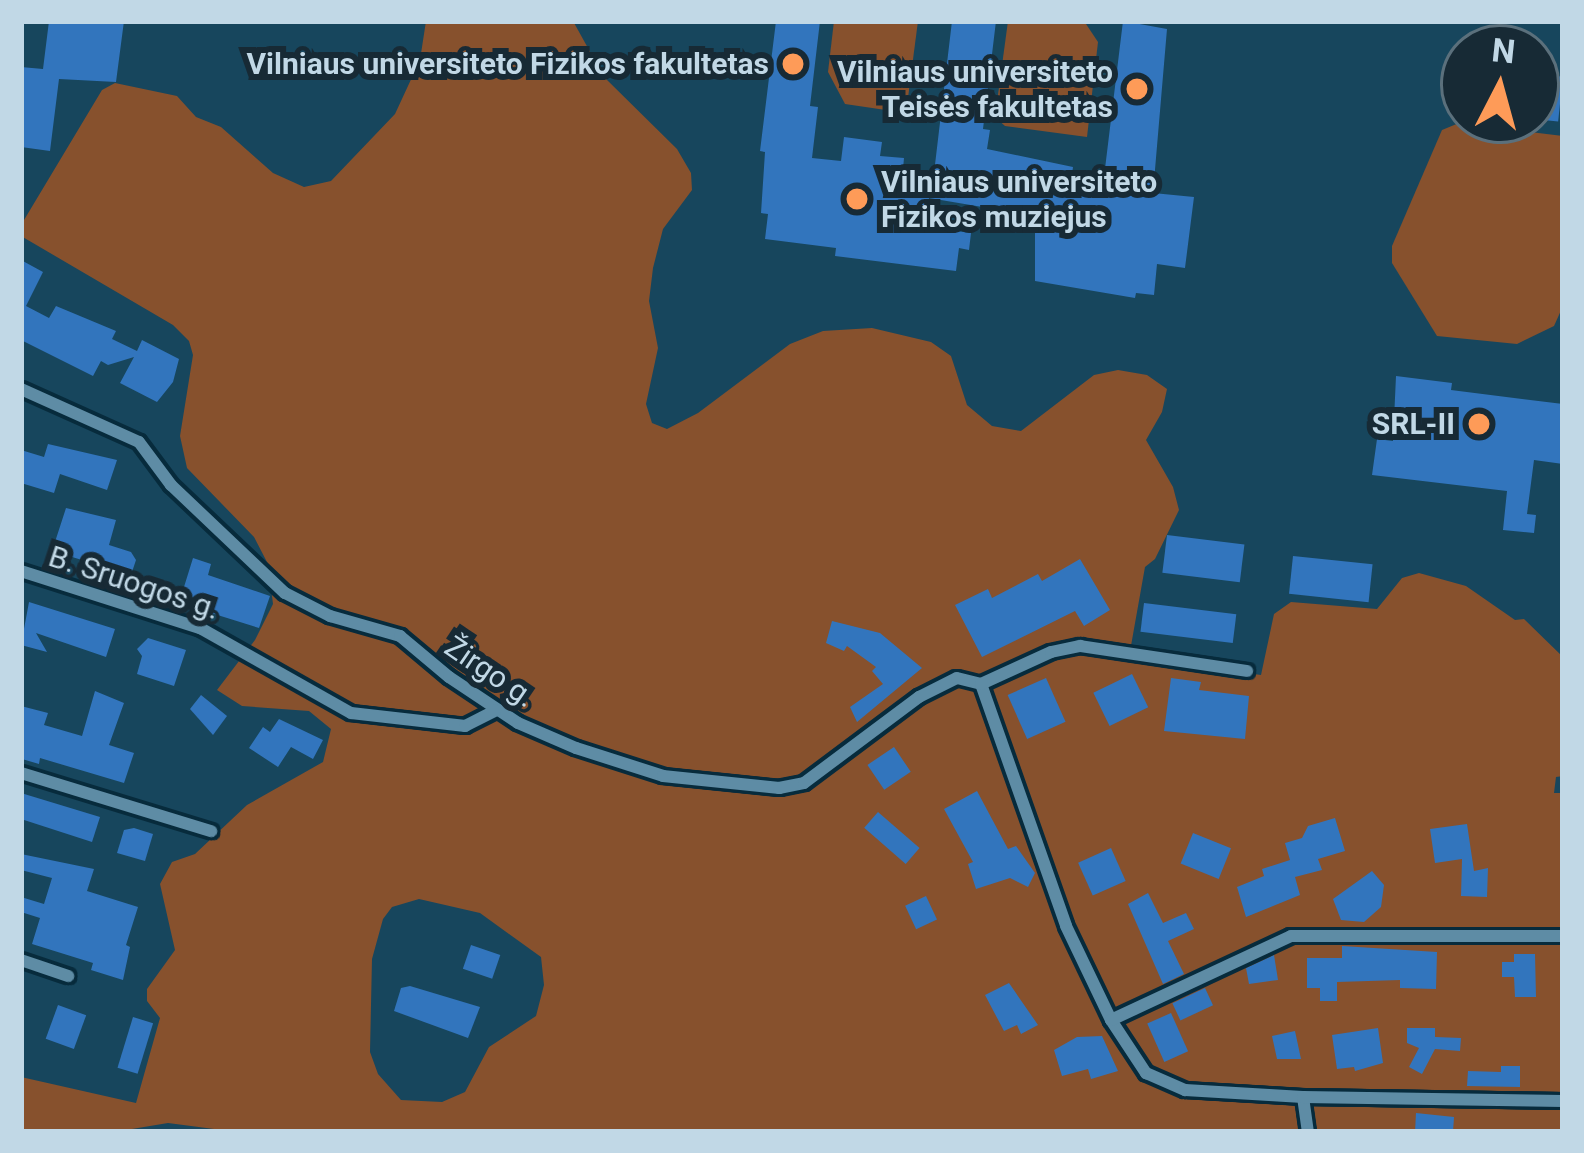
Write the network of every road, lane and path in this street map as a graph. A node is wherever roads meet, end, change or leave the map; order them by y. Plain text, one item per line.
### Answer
1 (21, 389) edge
2 (21, 571) edge
3 (1247, 671) dead end
4 (981, 684) junction
5 (496, 711) junction
6 (21, 773) edge
7 (211, 831) dead end
8 (1563, 936) edge
9 (21, 960) edge
10 (68, 976) dead end
11 (1111, 1019) junction
12 (1303, 1097) junction
13 (1563, 1101) edge
14 (1308, 1132) edge

1 - 5 street, Žirgo g.
2 - 5 street, B. Sruogos g.
3 - 4 street, Žirgo g.
4 - 5 street, Žirgo g.
4 - 11 street
6 - 7 street
8 - 11 street
9 - 10 street
11 - 12 street
12 - 13 street
12 - 14 street

